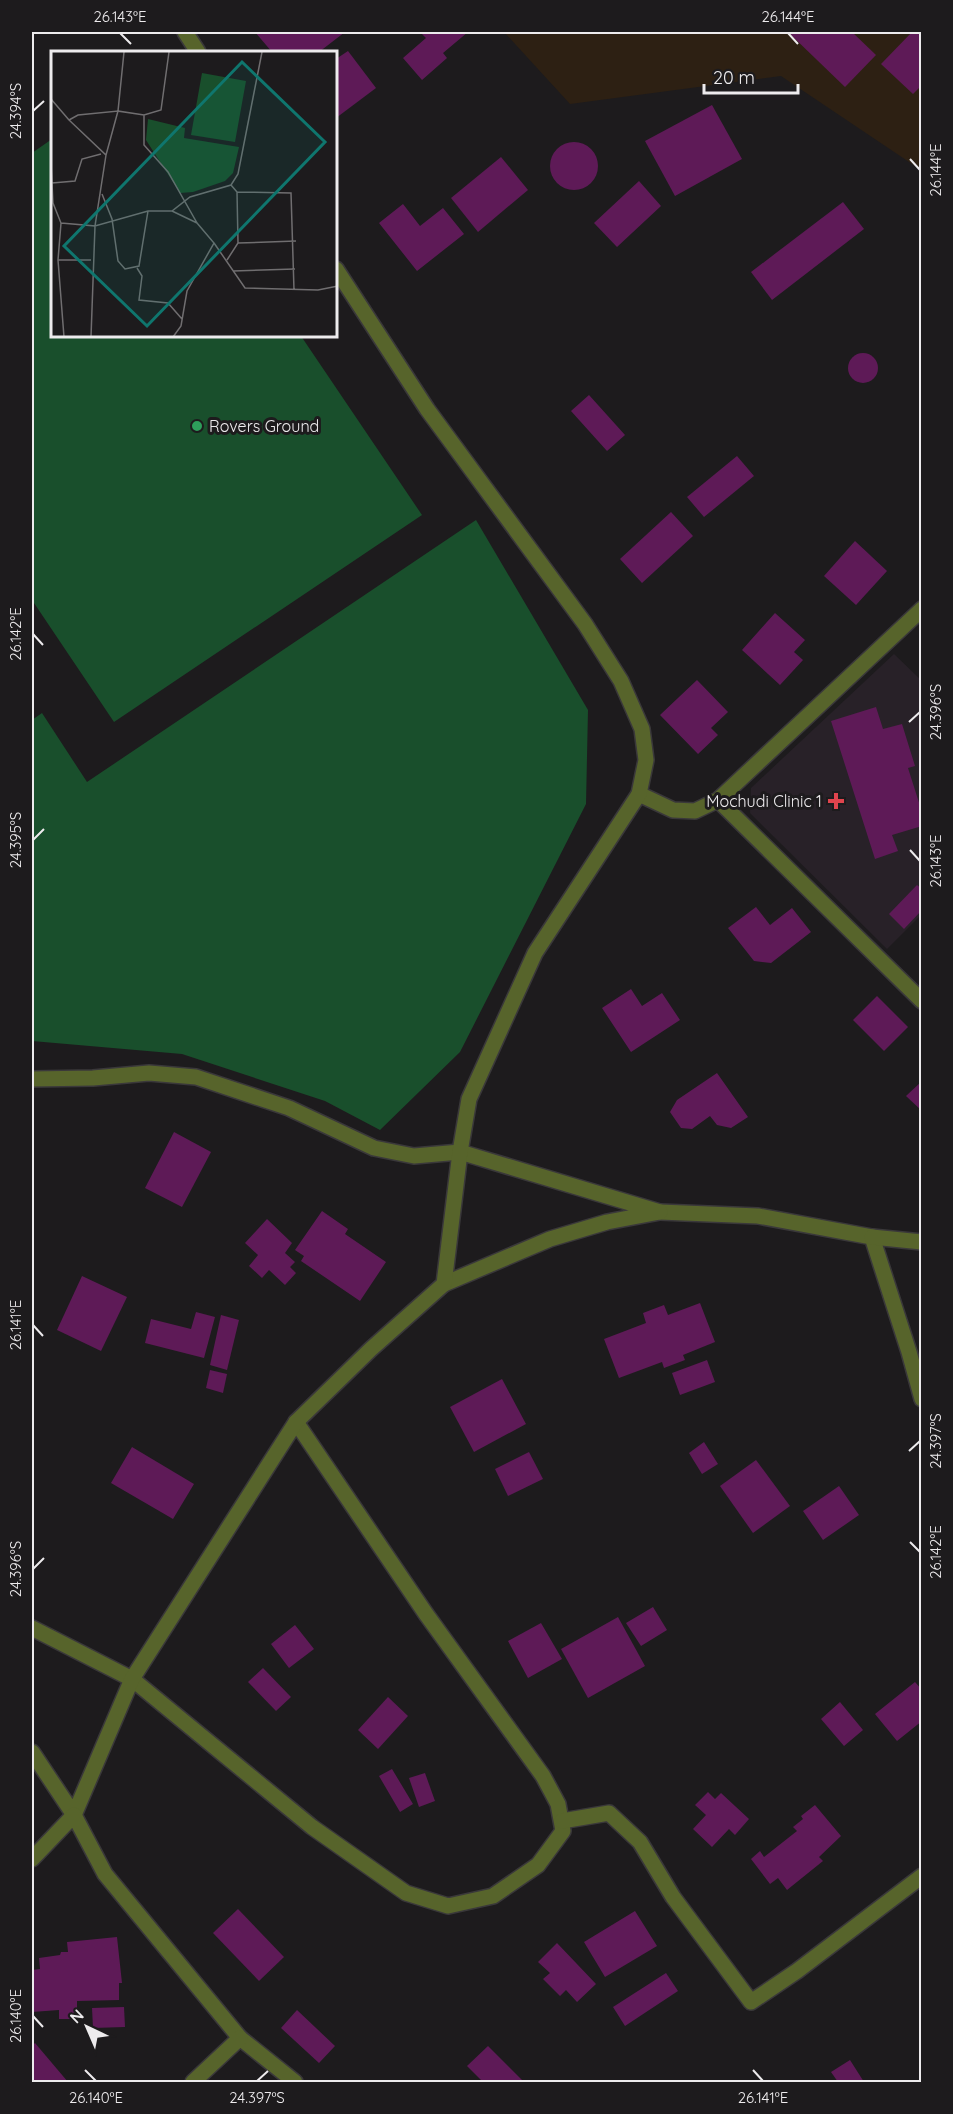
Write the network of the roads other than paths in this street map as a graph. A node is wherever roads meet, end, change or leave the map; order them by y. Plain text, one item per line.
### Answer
1 (185, 32) edge
2 (197, 51) edge
3 (338, 272) edge
4 (921, 609) edge
5 (639, 794) junction
6 (718, 800) junction
7 (921, 1001) edge
8 (32, 1079) edge
9 (460, 1152) junction
10 (660, 1212) junction
11 (872, 1237) junction
12 (921, 1242) edge
13 (444, 1284) junction
14 (921, 1400) edge
15 (296, 1422) junction
16 (32, 1628) edge
17 (132, 1679) junction
18 (32, 1752) edge
19 (74, 1815) junction
20 (562, 1821) junction
21 (32, 1859) edge
22 (921, 1876) edge
23 (240, 2037) junction
24 (193, 2082) edge
25 (295, 2082) edge

1 - 2 street
3 - 5 street
4 - 6 street
5 - 6 street
5 - 9 street
6 - 7 street
8 - 9 street
9 - 10 street
9 - 13 street
10 - 11 street
10 - 13 street
11 - 12 street
11 - 14 street
13 - 15 street
15 - 17 street
15 - 20 street
16 - 17 street
17 - 19 street
17 - 20 street
18 - 19 street
19 - 21 street
19 - 23 street
20 - 22 street
23 - 24 street
23 - 25 street

